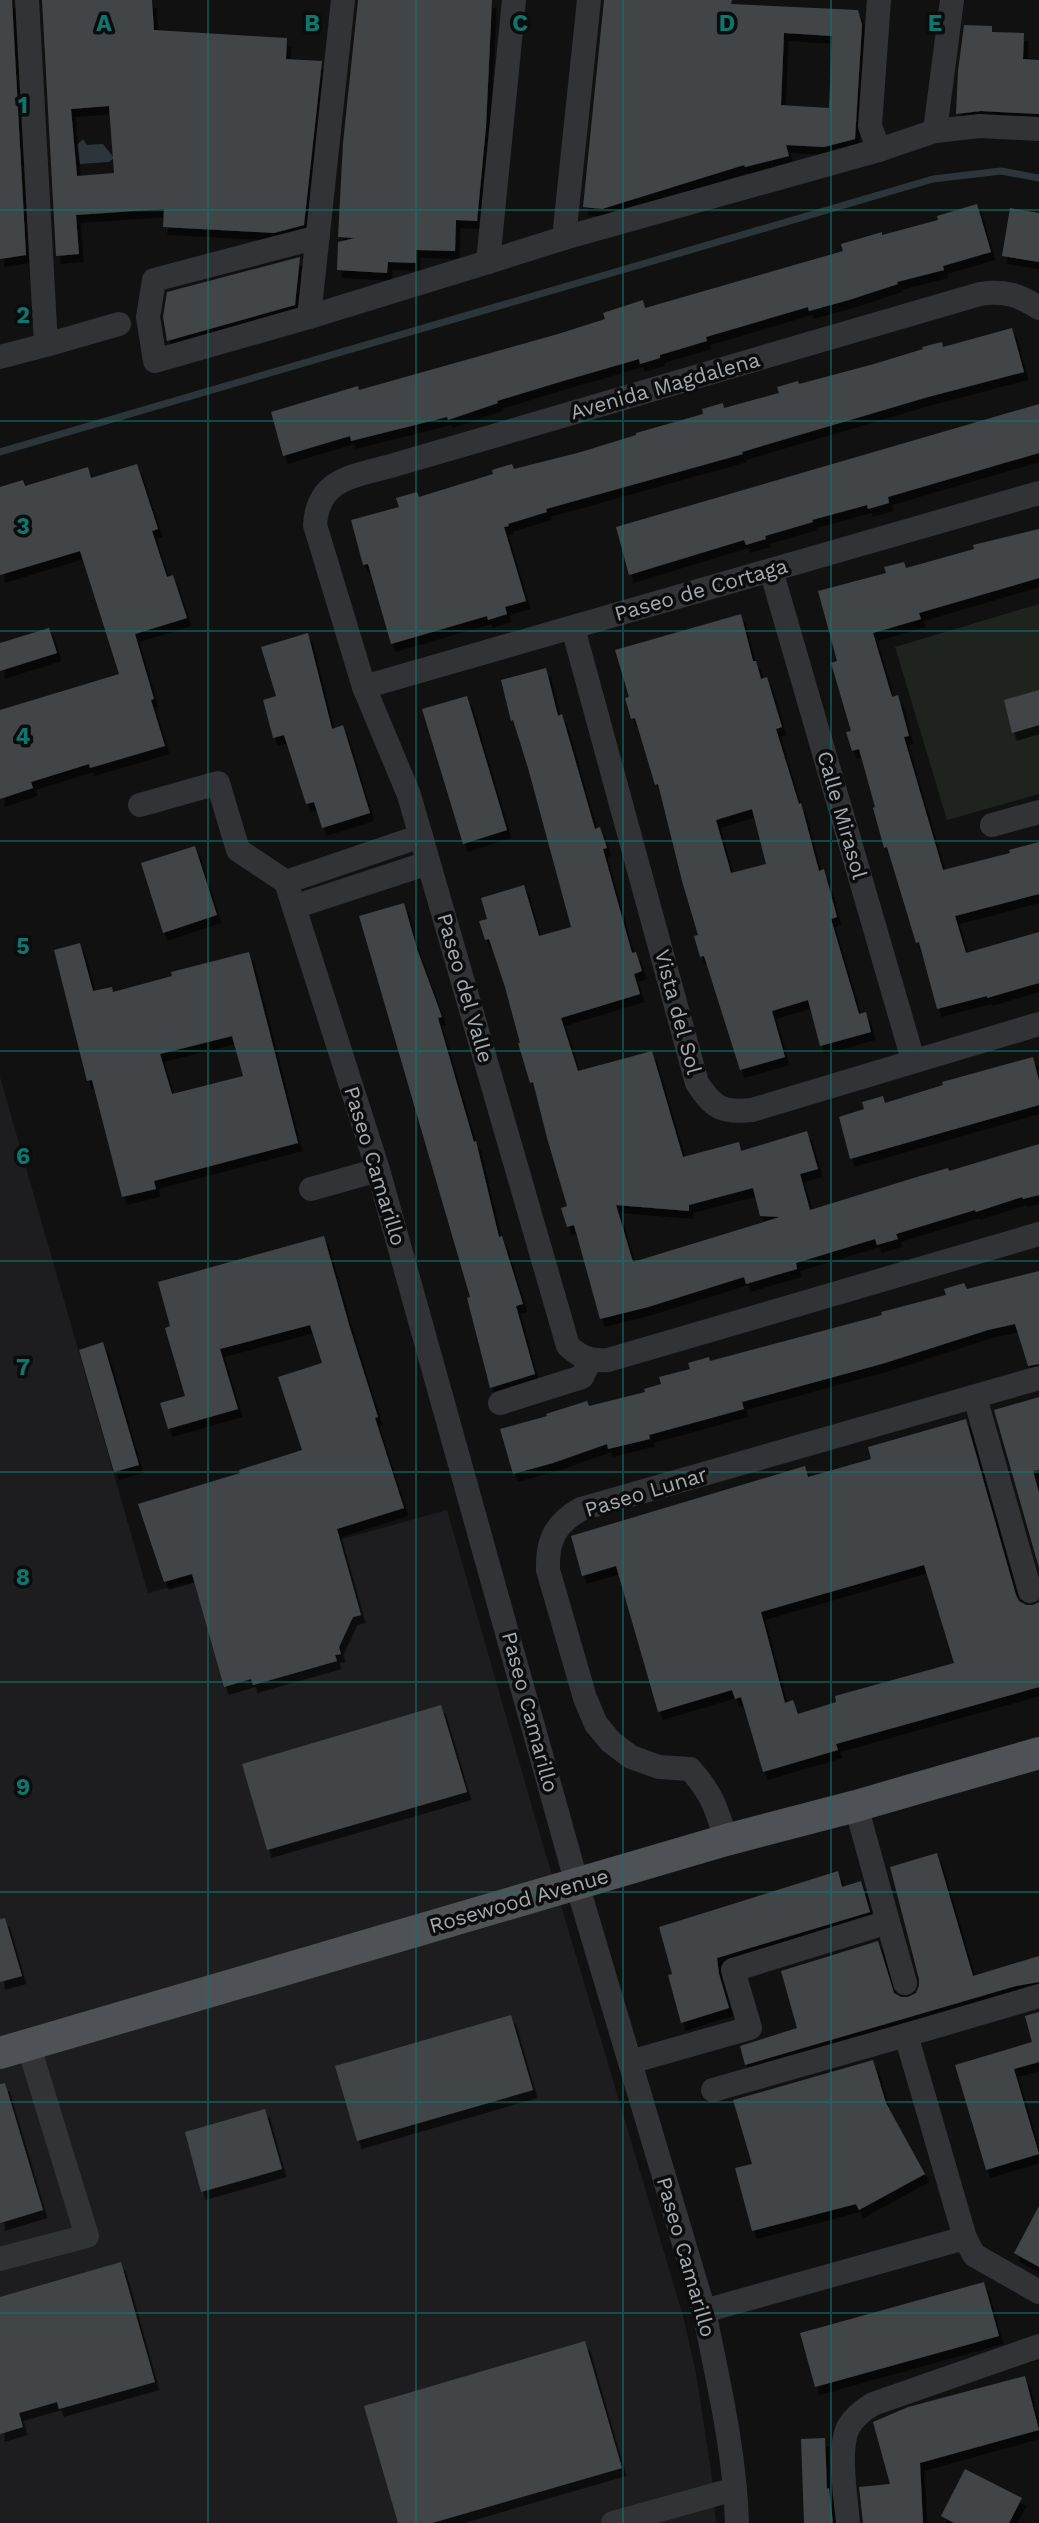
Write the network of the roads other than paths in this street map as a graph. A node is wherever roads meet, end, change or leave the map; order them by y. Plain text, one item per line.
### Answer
1 (27, 0) edge
2 (343, 0) edge
3 (514, 0) edge
4 (589, 0) edge
5 (879, 0) edge
6 (952, 0) edge
7 (1039, 129) edge
8 (935, 131) junction
9 (879, 150) junction
10 (318, 237) junction
11 (564, 238) junction
12 (488, 262) junction
13 (1033, 304) edge
14 (309, 317) junction
15 (120, 324) dead end
16 (46, 345) junction
17 (0, 357) edge
18 (1039, 494) edge
19 (316, 510) joint
20 (771, 570) junction
21 (573, 628) junction
22 (364, 687) junction
23 (140, 805) dead end
24 (1039, 812) edge
25 (992, 825) dead end
26 (421, 836) junction
27 (428, 863) junction
28 (286, 882) junction
29 (294, 907) junction
30 (1039, 1024) edge
31 (913, 1060) junction
32 (378, 1170) junction
33 (311, 1189) dead end
34 (1039, 1234) edge
35 (590, 1360) junction
36 (1039, 1378) edge
37 (975, 1397) junction
38 (500, 1403) dead end
39 (1030, 1591) dead end
40 (1039, 1753) edge
41 (856, 1806) junction
42 (726, 1840) junction
43 (578, 1884) junction
44 (888, 1922) junction
45 (905, 1983) dead end
46 (1039, 1996) edge
47 (906, 2035) junction
48 (14, 2049) edge
49 (630, 2062) junction
50 (713, 2090) dead end
51 (964, 2238) junction
52 (0, 2259) edge
53 (1039, 2292) edge
54 (704, 2311) junction
55 (1039, 2346) edge
56 (735, 2489) junction
57 (613, 2523) edge
58 (737, 2523) edge
59 (848, 2523) edge

1 - 16 street
2 - 10 street
3 - 12 street
4 - 11 street
5 - 9 street
6 - 8 street
7 - 8 street
8 - 9 street
9 - 11 street
10 - 14 street
10 - 14 street
11 - 12 street
12 - 14 street
13 - 19 street, Avenida Magdalena
15 - 16 street
16 - 17 street
18 - 20 street, Paseo de Cortaga
19 - 22 street, Paseo del Valle
20 - 21 street, Paseo de Cortaga
20 - 31 street, Calle Mirasol
21 - 22 street, Paseo de Cortaga
21 - 31 street, Vista del Sol
22 - 26 street, Paseo del Valle
23 - 28 street
24 - 25 street
26 - 27 street, Paseo del Valle
26 - 28 street
27 - 29 street
27 - 35 street, Paseo del Valle
28 - 29 street, Paseo Camarillo
29 - 32 street, Paseo Camarillo
30 - 31 street, Vista del Sol
32 - 33 street
32 - 43 street, Paseo Camarillo
34 - 35 street
35 - 38 street
36 - 37 street, Paseo Lunar
37 - 39 street
37 - 42 street, Paseo Lunar
40 - 41 main road, Rosewood Avenue
41 - 42 main road, Rosewood Avenue
41 - 44 street
42 - 43 main road, Rosewood Avenue
43 - 48 main road, Rosewood Avenue
43 - 49 street, Paseo Camarillo
44 - 45 street
44 - 49 street
46 - 47 street
47 - 50 street
47 - 51 street
48 - 52 street
49 - 54 street, Paseo Camarillo
51 - 53 street
51 - 54 street
54 - 56 street, Paseo Camarillo
55 - 59 street
56 - 57 street
56 - 58 street, Paseo Camarillo

